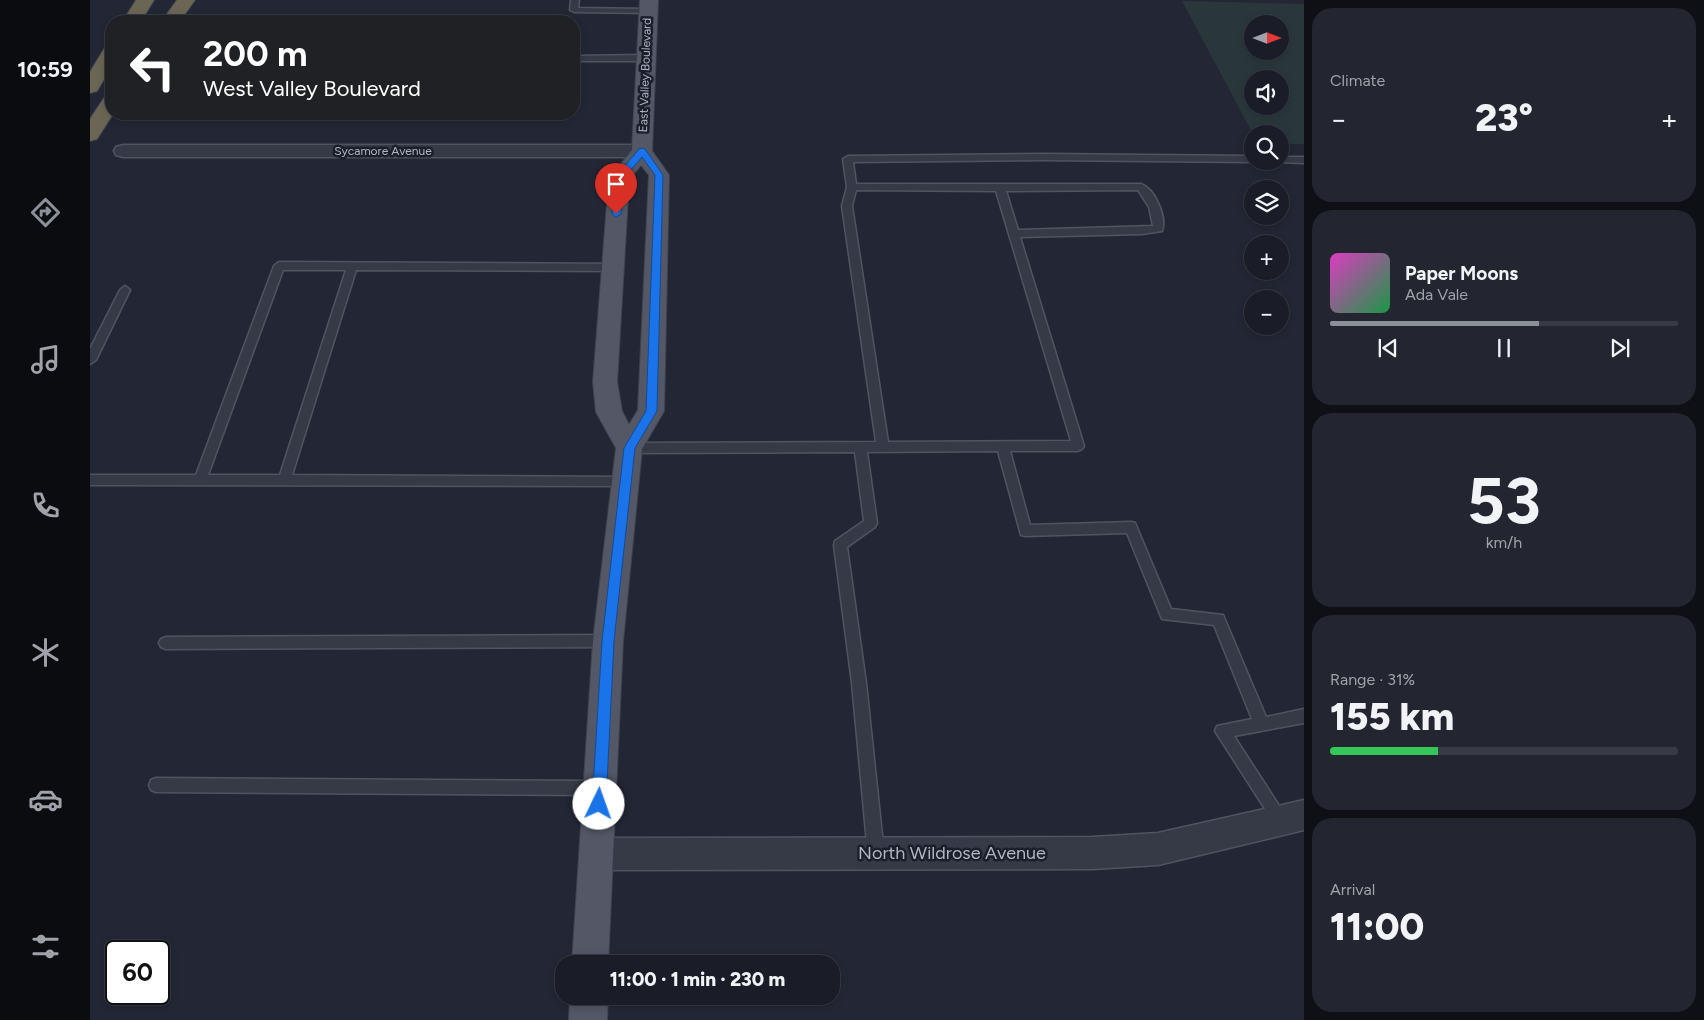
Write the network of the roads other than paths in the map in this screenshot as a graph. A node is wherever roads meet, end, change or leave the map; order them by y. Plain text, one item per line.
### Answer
1 (146, 0) edge
2 (186, 0) edge
3 (575, 0) edge
4 (648, 5) edge
5 (574, 10) junction
6 (136, 15) edge
7 (175, 15) edge
8 (574, 15) edge
9 (580, 58) edge
10 (646, 58) junction
11 (105, 62) edge
12 (90, 86) edge
13 (105, 111) edge
14 (90, 135) edge
15 (124, 151) dead end
16 (642, 151) junction
17 (1244, 159) edge
18 (1289, 160) edge
19 (1304, 160) edge
20 (852, 187) junction
21 (1000, 188) junction
22 (1013, 234) junction
23 (352, 266) junction
24 (612, 267) junction
25 (125, 290) dead end
26 (90, 360) edge
27 (860, 446) junction
28 (882, 446) junction
29 (1003, 446) junction
30 (629, 448) junction
31 (90, 480) edge
32 (200, 480) junction
33 (284, 481) junction
34 (626, 482) junction
35 (608, 641) junction
36 (166, 643) dead end
37 (1304, 716) edge
38 (1262, 725) junction
39 (156, 784) dead end
40 (600, 788) junction
41 (1293, 818) edge
42 (596, 854) junction
43 (876, 854) junction
44 (590, 955) edge
45 (589, 1005) edge
46 (588, 1020) edge

1 - 6 highway
2 - 7 highway
3 - 5 lane
4 - 5 lane
4 - 10 main road, East Valley Boulevard
5 - 8 lane
9 - 10 lane
10 - 16 main road, East Valley Boulevard
11 - 12 highway
13 - 14 highway
15 - 16 street, Sycamore Avenue
16 - 24 main road
16 - 30 main road
17 - 20 lane
18 - 19 lane
20 - 21 lane
20 - 28 lane
21 - 22 lane
21 - 22 lane
22 - 29 lane
23 - 24 lane
23 - 32 lane
23 - 33 lane
24 - 30 main road
25 - 26 lane
27 - 28 lane
27 - 30 lane
27 - 43 lane
28 - 29 lane
29 - 38 lane
30 - 34 main road
31 - 32 lane
32 - 33 lane
33 - 34 lane
34 - 35 main road
35 - 36 lane
35 - 40 main road
37 - 38 lane
38 - 41 lane
39 - 40 lane
40 - 42 main road
41 - 43 street, North Wildrose Avenue
42 - 43 street, North Wildrose Avenue
42 - 44 main road
45 - 46 main road

